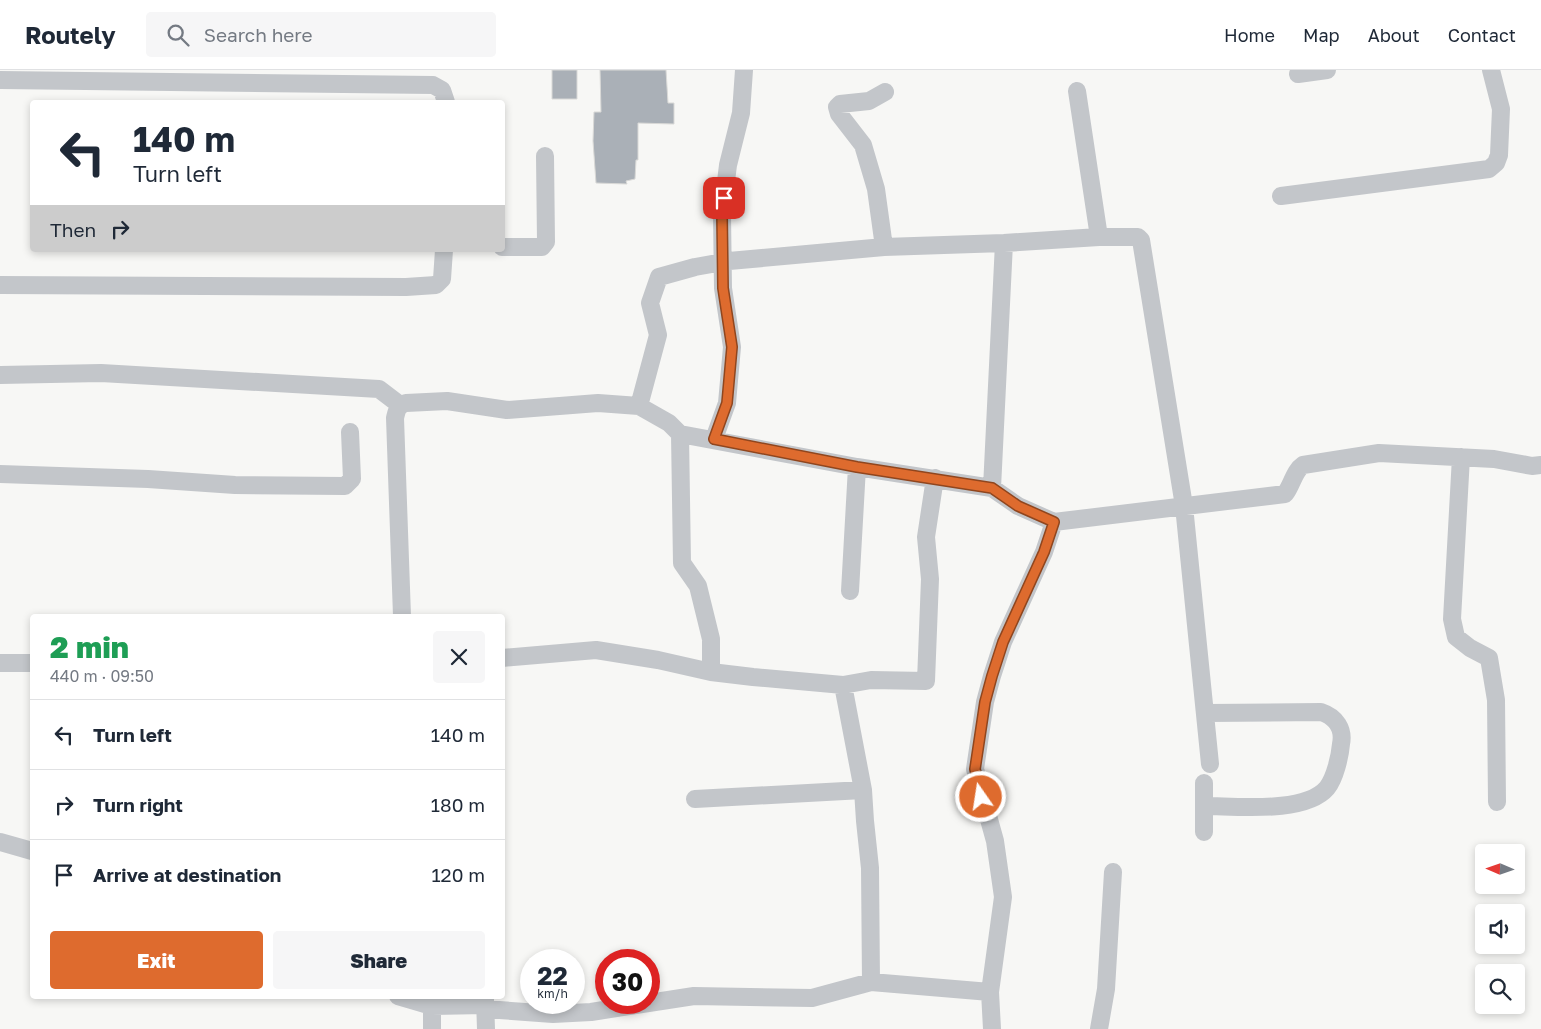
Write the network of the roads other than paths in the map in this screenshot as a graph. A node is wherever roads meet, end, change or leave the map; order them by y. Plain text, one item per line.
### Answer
1 (744, 70) edge
2 (1327, 70) edge
3 (1491, 70) edge
4 (1298, 74) dead end
5 (0, 80) edge
6 (1077, 91) dead end
7 (885, 92) dead end
8 (445, 100) edge
9 (545, 156) dead end
10 (1281, 196) dead end
11 (1099, 236) junction
12 (1004, 243) junction
13 (505, 247) edge
14 (884, 247) junction
15 (444, 252) edge
16 (723, 262) junction
17 (0, 285) edge
18 (0, 375) edge
19 (400, 405) junction
20 (639, 406) junction
21 (350, 432) dead end
22 (680, 434) junction
23 (714, 439) junction
24 (1460, 456) junction
25 (1541, 465) edge
26 (857, 467) junction
27 (0, 474) edge
28 (935, 478) junction
29 (992, 488) junction
30 (1184, 506) junction
31 (1054, 522) junction
32 (850, 590) dead end
33 (402, 614) edge
34 (505, 658) edge
35 (0, 663) edge
36 (30, 663) edge
37 (711, 672) junction
38 (843, 685) junction
39 (1206, 713) junction
40 (1210, 764) dead end
41 (1204, 783) dead end
42 (863, 790) junction
43 (695, 799) dead end
44 (1497, 802) dead end
45 (1204, 806) junction
46 (1204, 832) dead end
47 (0, 842) edge
48 (30, 850) edge
49 (1113, 872) dead end
50 (871, 982) junction
51 (990, 992) junction
52 (408, 999) edge
53 (485, 1004) edge
54 (432, 1006) junction
55 (432, 1029) edge
56 (486, 1029) edge
57 (992, 1029) edge
58 (1099, 1029) edge

1 - 16 street
2 - 4 street
3 - 10 street
5 - 8 street
6 - 11 street
7 - 14 street
9 - 13 street
11 - 12 street
11 - 30 street
12 - 14 street
12 - 29 street
14 - 16 street
15 - 17 street
16 - 20 street
16 - 23 street
18 - 19 street
19 - 20 street
19 - 33 street
20 - 22 street
21 - 27 street
22 - 23 street
22 - 37 street
23 - 26 street
24 - 25 street
24 - 30 street
24 - 44 street
26 - 28 street
26 - 32 street
28 - 29 street
28 - 38 street
29 - 31 street
30 - 31 street
30 - 39 street
31 - 51 street
34 - 37 street
35 - 36 street
37 - 38 street
38 - 42 street
39 - 40 street
39 - 45 street
41 - 45 street
42 - 43 street
42 - 50 street
45 - 46 street
47 - 48 street
49 - 58 street
50 - 51 street
50 - 53 street
51 - 57 street
52 - 54 street
53 - 54 street
53 - 56 street
54 - 55 street

